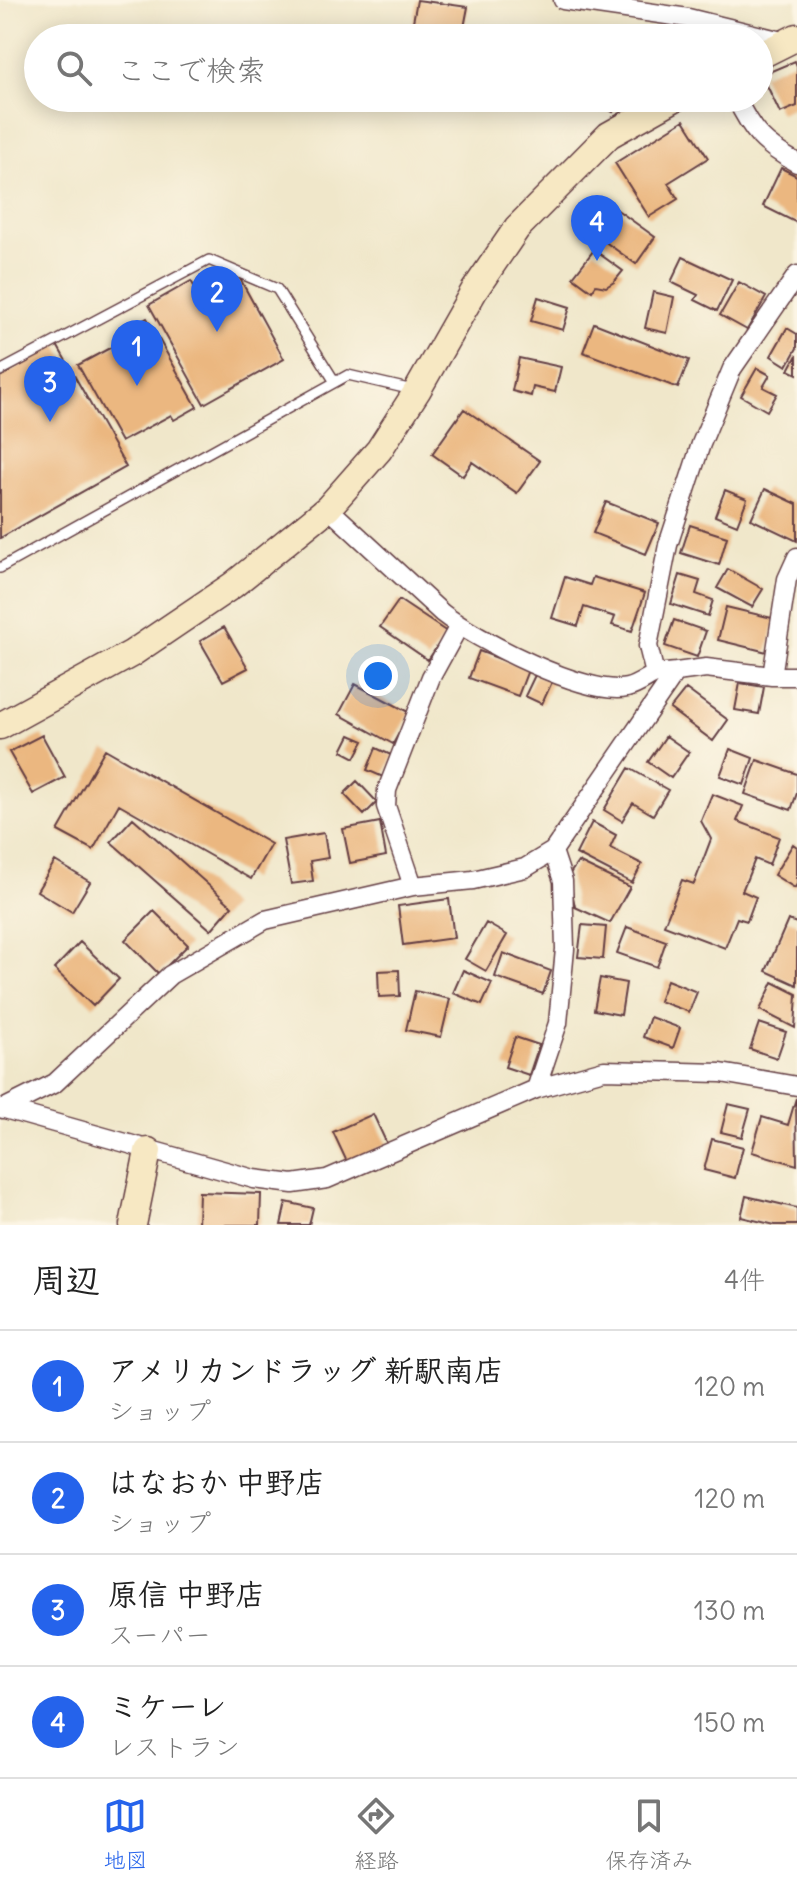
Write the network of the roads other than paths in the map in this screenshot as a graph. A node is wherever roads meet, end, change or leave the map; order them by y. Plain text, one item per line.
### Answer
1 (563, 0) edge
2 (717, 24) edge
3 (791, 39) edge
4 (773, 49) edge
5 (650, 112) edge
6 (743, 112) edge
7 (797, 163) edge
8 (797, 275) edge
9 (0, 371) edge
10 (335, 382) junction
11 (417, 391) junction
12 (328, 508) junction
13 (797, 557) edge
14 (0, 568) edge
15 (459, 626) junction
16 (676, 672) junction
17 (655, 674) junction
18 (772, 676) junction
19 (797, 676) edge
20 (0, 726) edge
21 (553, 851) junction
22 (413, 886) junction
23 (797, 1086) edge
24 (536, 1089) junction
25 (2, 1108) edge
26 (148, 1151) junction
27 (133, 1225) edge

1 - 2 street
3 - 4 street
5 - 11 street
6 - 7 street
8 - 17 street
9 - 10 lane
10 - 11 lane
10 - 14 lane
11 - 12 street
12 - 15 street
12 - 20 street
13 - 18 street
15 - 17 street
15 - 22 street
16 - 17 street
16 - 18 street
16 - 21 street
18 - 19 street
21 - 22 street
21 - 24 street
22 - 25 street
23 - 24 street
24 - 26 street
25 - 26 street
26 - 27 street

